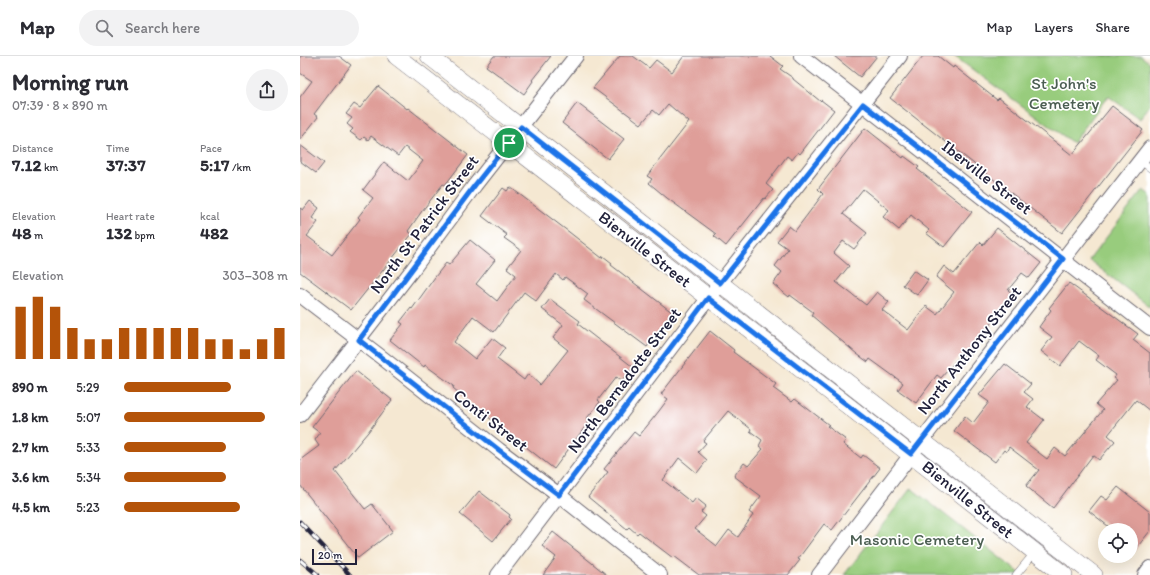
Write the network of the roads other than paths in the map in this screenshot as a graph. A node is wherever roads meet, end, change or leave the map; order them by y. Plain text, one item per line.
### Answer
1 (396, 56) edge
2 (430, 56) edge
3 (576, 56) edge
4 (801, 56) edge
5 (900, 56) edge
6 (863, 104) junction
7 (521, 127) junction
8 (509, 143) junction
9 (1150, 148) edge
10 (1145, 164) edge
11 (1063, 259) junction
12 (720, 283) junction
13 (300, 295) edge
14 (708, 298) junction
15 (1150, 328) edge
16 (359, 340) junction
17 (300, 415) edge
18 (922, 440) junction
19 (911, 454) junction
20 (559, 495) junction
21 (1035, 552) junction
22 (1150, 568) edge
23 (498, 575) edge
24 (660, 575) edge
25 (819, 575) edge
26 (1016, 575) edge
27 (1064, 575) edge
28 (1094, 575) edge
29 (1145, 575) edge

1 - 8 street, Bienville Street
2 - 7 street, Bienville Street
3 - 7 street, North St Patrick Street
4 - 6 street, Iberville Street
5 - 6 street, North Bernadotte Street
6 - 11 street, Iberville Street
6 - 12 street, North Bernadotte Street
7 - 8 street, North St Patrick Street
7 - 12 street, Bienville Street
8 - 14 street, Bienville Street
8 - 16 street, North St Patrick Street
9 - 10 street, North Anthony Street
10 - 11 street, North Anthony Street
11 - 15 street, Iberville Street
11 - 18 street, North Anthony Street
12 - 14 street, North Bernadotte Street
12 - 18 street, Bienville Street
13 - 16 street, Conti Street
14 - 19 street, Bienville Street
14 - 20 street, North Bernadotte Street
16 - 17 street, North St Patrick Street
16 - 20 street, Conti Street
18 - 19 street, North Anthony Street
18 - 28 street, Bienville Street
19 - 21 street, Bienville Street
19 - 25 street, North Anthony Street
20 - 23 street, North Bernadotte Street
20 - 24 street, Conti Street
21 - 26 lane
21 - 27 street, Bienville Street
22 - 29 street

